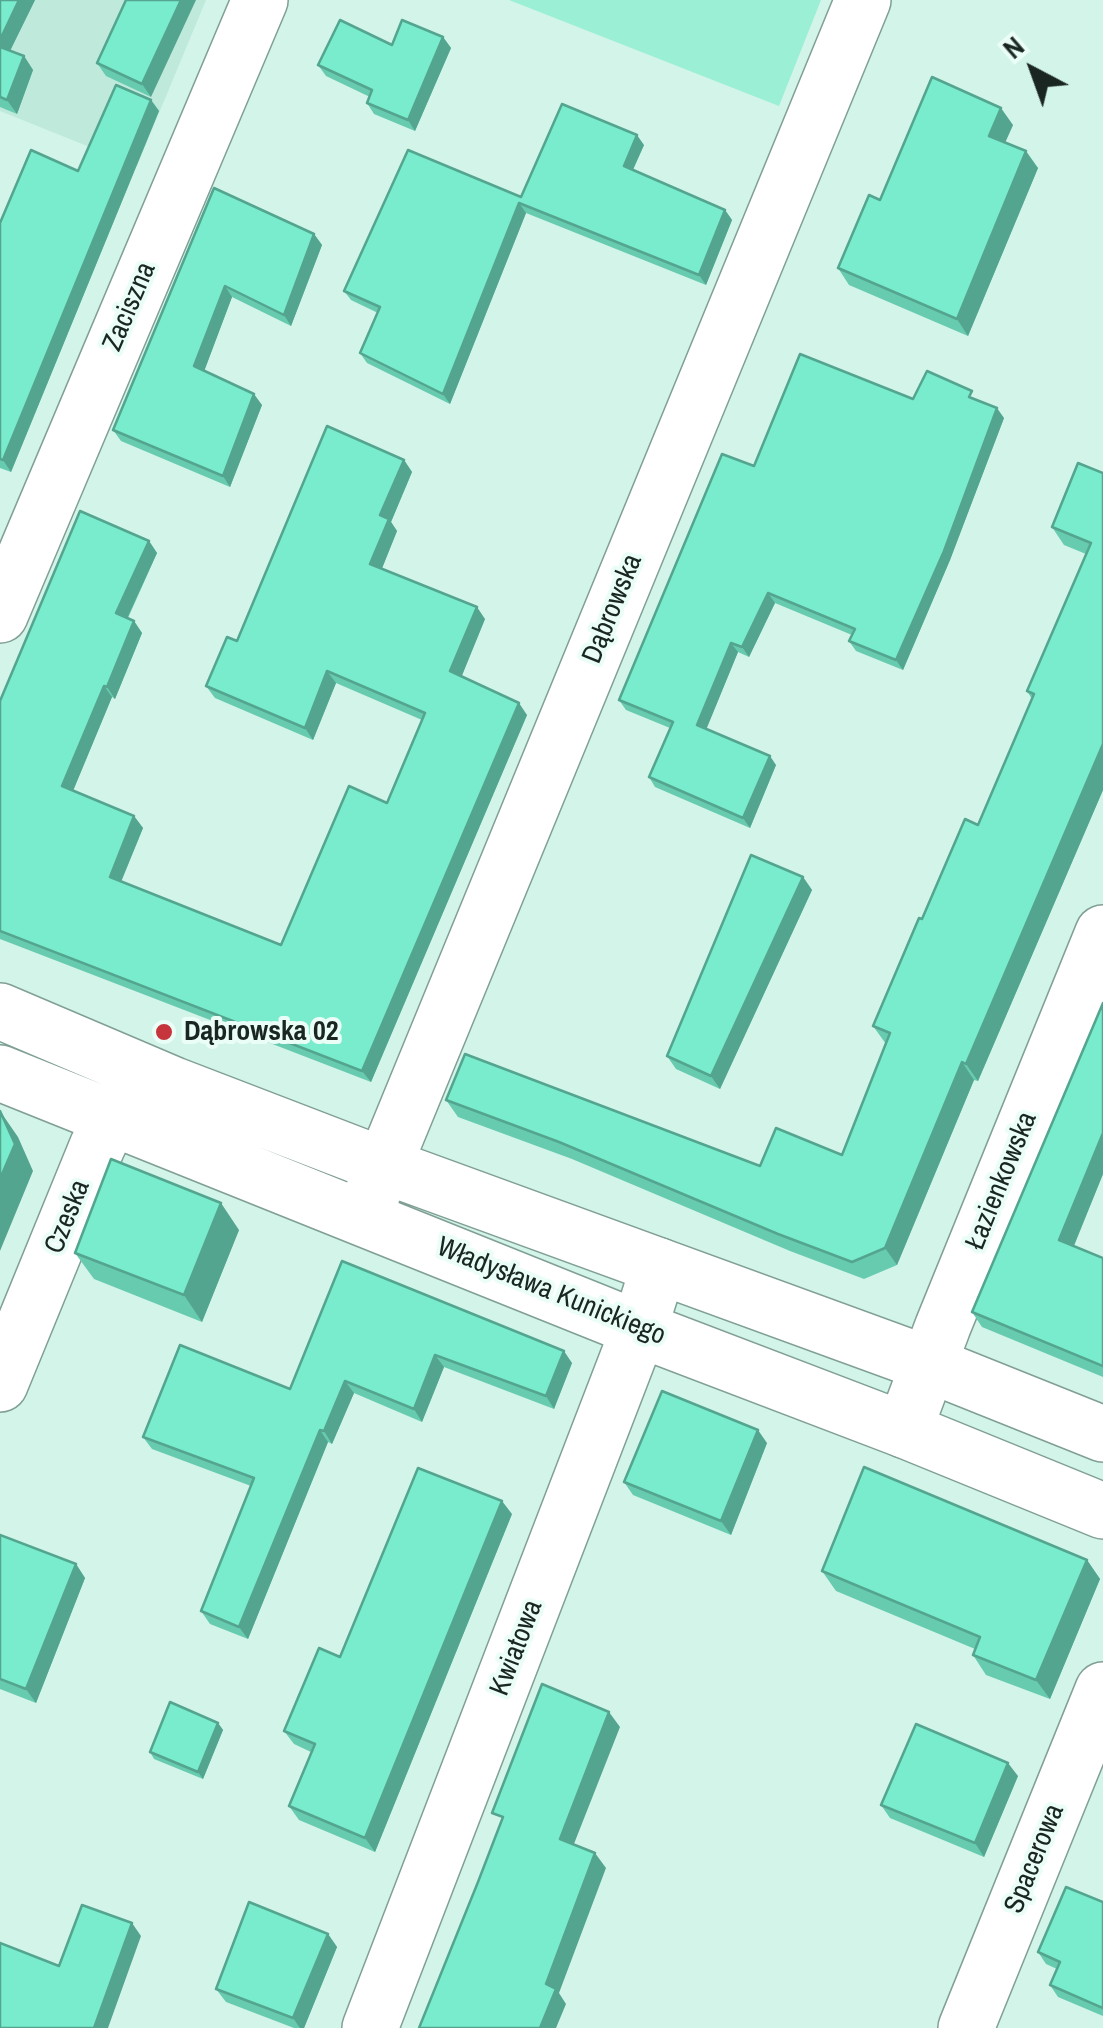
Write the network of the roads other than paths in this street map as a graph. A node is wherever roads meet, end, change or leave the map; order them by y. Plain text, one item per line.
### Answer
1 (260, 0) edge
2 (863, 0) edge
3 (0, 615) edge
4 (1103, 933) edge
5 (0, 1011) edge
6 (0, 1072) edge
7 (174, 1085) junction
8 (111, 1117) junction
9 (385, 1166) junction
10 (363, 1217) junction
11 (659, 1266) junction
12 (639, 1328) junction
13 (928, 1364) junction
14 (0, 1384) edge
15 (904, 1430) junction
16 (1103, 1434) edge
17 (1103, 1511) edge
18 (1103, 1690) edge
19 (370, 2028) edge
20 (966, 2028) edge

1 - 3 street, Zaciszna
2 - 9 street, Dąbrowska
4 - 13 street, Łazienkowska
5 - 7 street, Władysława Kunickiego
6 - 8 street, Władysława Kunickiego
7 - 8 street
7 - 9 street, Władysława Kunickiego
8 - 10 street, Władysława Kunickiego
8 - 14 street, Czeska
9 - 10 street, Dąbrowska
9 - 11 street, Władysława Kunickiego
10 - 12 street, Władysława Kunickiego
11 - 12 street, Kwiatowa
11 - 13 street, Władysława Kunickiego
12 - 15 street, Władysława Kunickiego
12 - 19 street, Kwiatowa
13 - 15 street, Łazienkowska
13 - 16 street, Władysława Kunickiego
15 - 17 street, Władysława Kunickiego
18 - 20 street, Spacerowa

